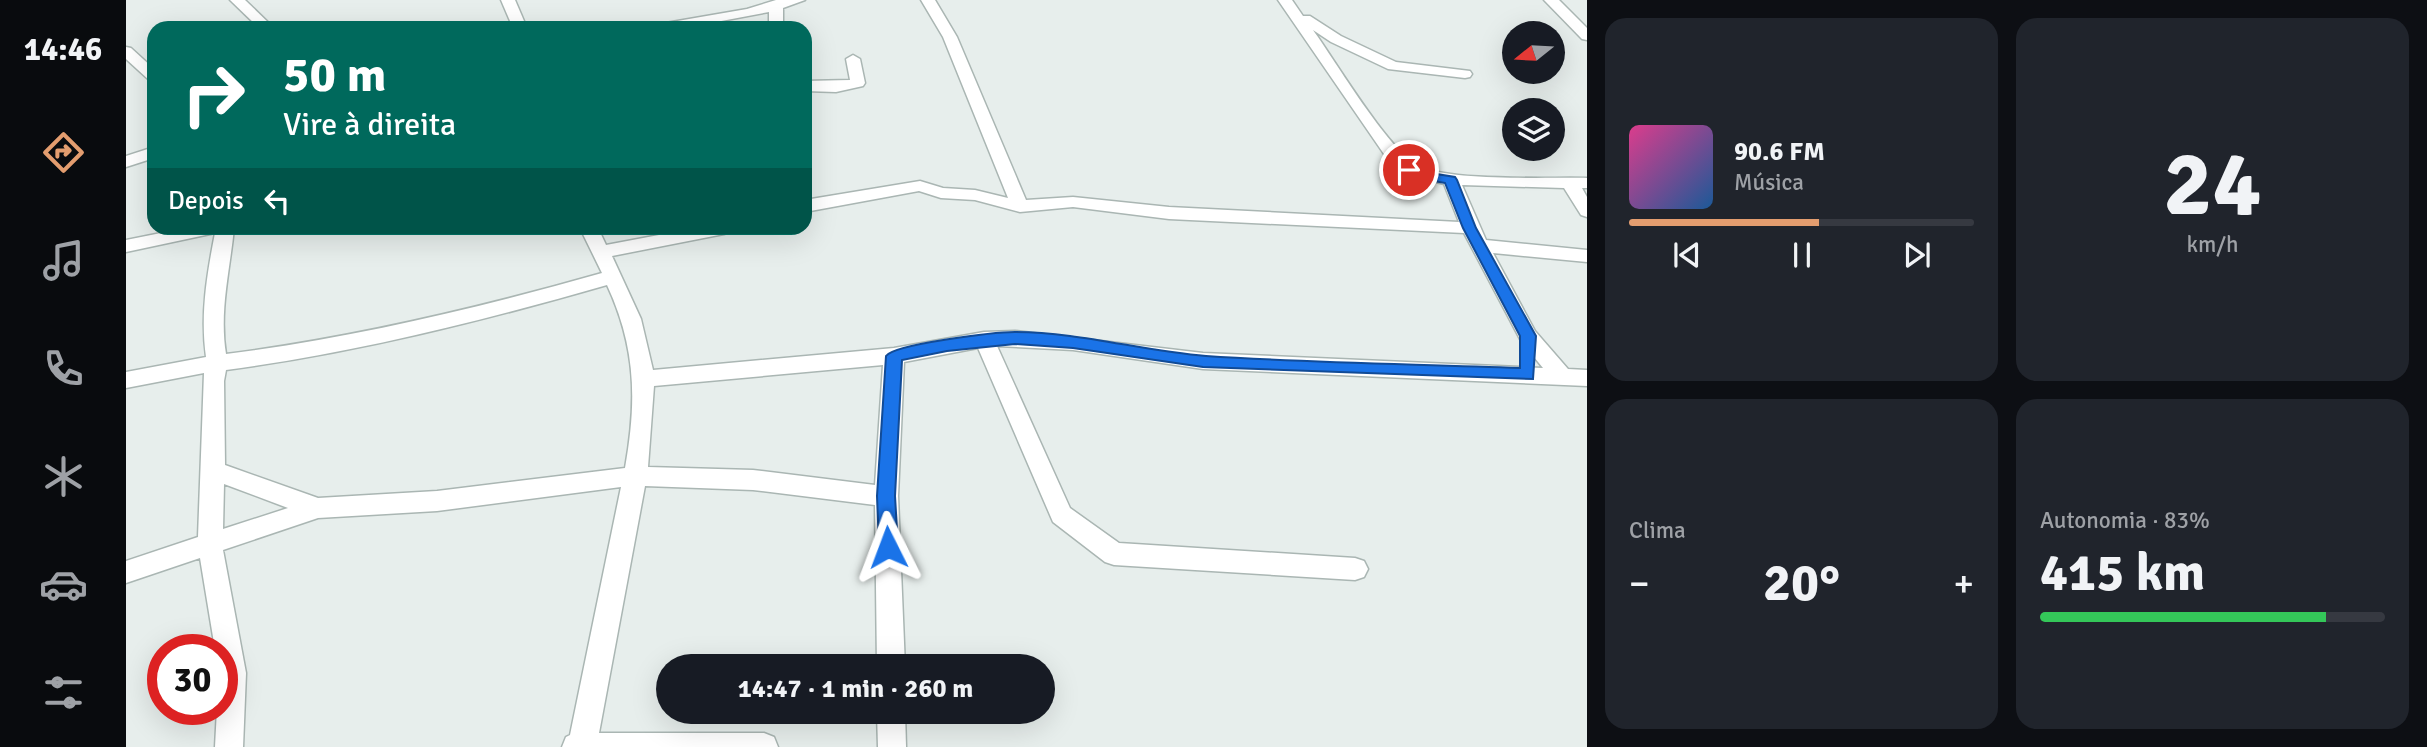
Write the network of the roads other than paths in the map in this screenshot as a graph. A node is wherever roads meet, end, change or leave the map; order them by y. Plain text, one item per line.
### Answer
1 (237, 0) edge
2 (508, 0) edge
3 (798, 0) edge
4 (928, 0) edge
5 (1285, 0) edge
6 (1551, 0) edge
7 (776, 4) junction
8 (1296, 13) junction
9 (260, 21) edge
10 (517, 21) edge
11 (701, 21) edge
12 (776, 21) edge
13 (1587, 36) edge
14 (126, 51) edge
15 (853, 59) dead end
16 (147, 70) edge
17 (1465, 74) dead end
18 (812, 86) edge
19 (147, 154) edge
20 (126, 162) edge
21 (1451, 180) junction
22 (1579, 183) edge
23 (812, 205) edge
24 (1020, 206) junction
25 (1587, 211) edge
26 (1470, 228) junction
27 (178, 235) edge
28 (224, 235) edge
29 (592, 235) edge
30 (688, 235) edge
31 (126, 246) edge
32 (1482, 246) junction
33 (600, 252) junction
34 (1587, 256) edge
35 (612, 277) junction
36 (1528, 336) junction
37 (984, 340) junction
38 (894, 356) junction
39 (216, 364) junction
40 (1527, 374) junction
41 (1562, 377) junction
42 (1587, 378) edge
43 (644, 379) junction
44 (126, 380) edge
45 (214, 471) junction
46 (635, 476) junction
47 (886, 496) junction
48 (318, 508) junction
49 (210, 545) junction
50 (1355, 569) dead end
51 (126, 572) edge
52 (891, 654) edge
53 (891, 724) edge
54 (229, 747) edge
55 (580, 747) edge
56 (764, 747) edge
57 (892, 747) edge

1 - 9 street
2 - 10 street
3 - 7 street
4 - 24 street
5 - 8 street
6 - 13 street
7 - 11 street
7 - 12 street
8 - 17 street
8 - 21 street
14 - 16 street
15 - 18 street
19 - 20 street
21 - 22 street
21 - 26 street
22 - 25 street
23 - 24 street
24 - 26 street
26 - 32 street
27 - 31 street
28 - 39 street
29 - 33 street
30 - 33 street
32 - 34 street
32 - 36 street
33 - 35 street
35 - 39 street
35 - 43 street
36 - 40 street
36 - 41 street
37 - 38 street
37 - 40 street
37 - 50 street
38 - 43 street
38 - 47 street
39 - 44 street
39 - 45 street
40 - 41 street
41 - 42 street
43 - 46 street
45 - 48 street
45 - 49 street
46 - 47 street
46 - 48 street
46 - 55 street
47 - 52 street
48 - 49 street
49 - 51 street
49 - 54 street
53 - 57 street
55 - 56 street

